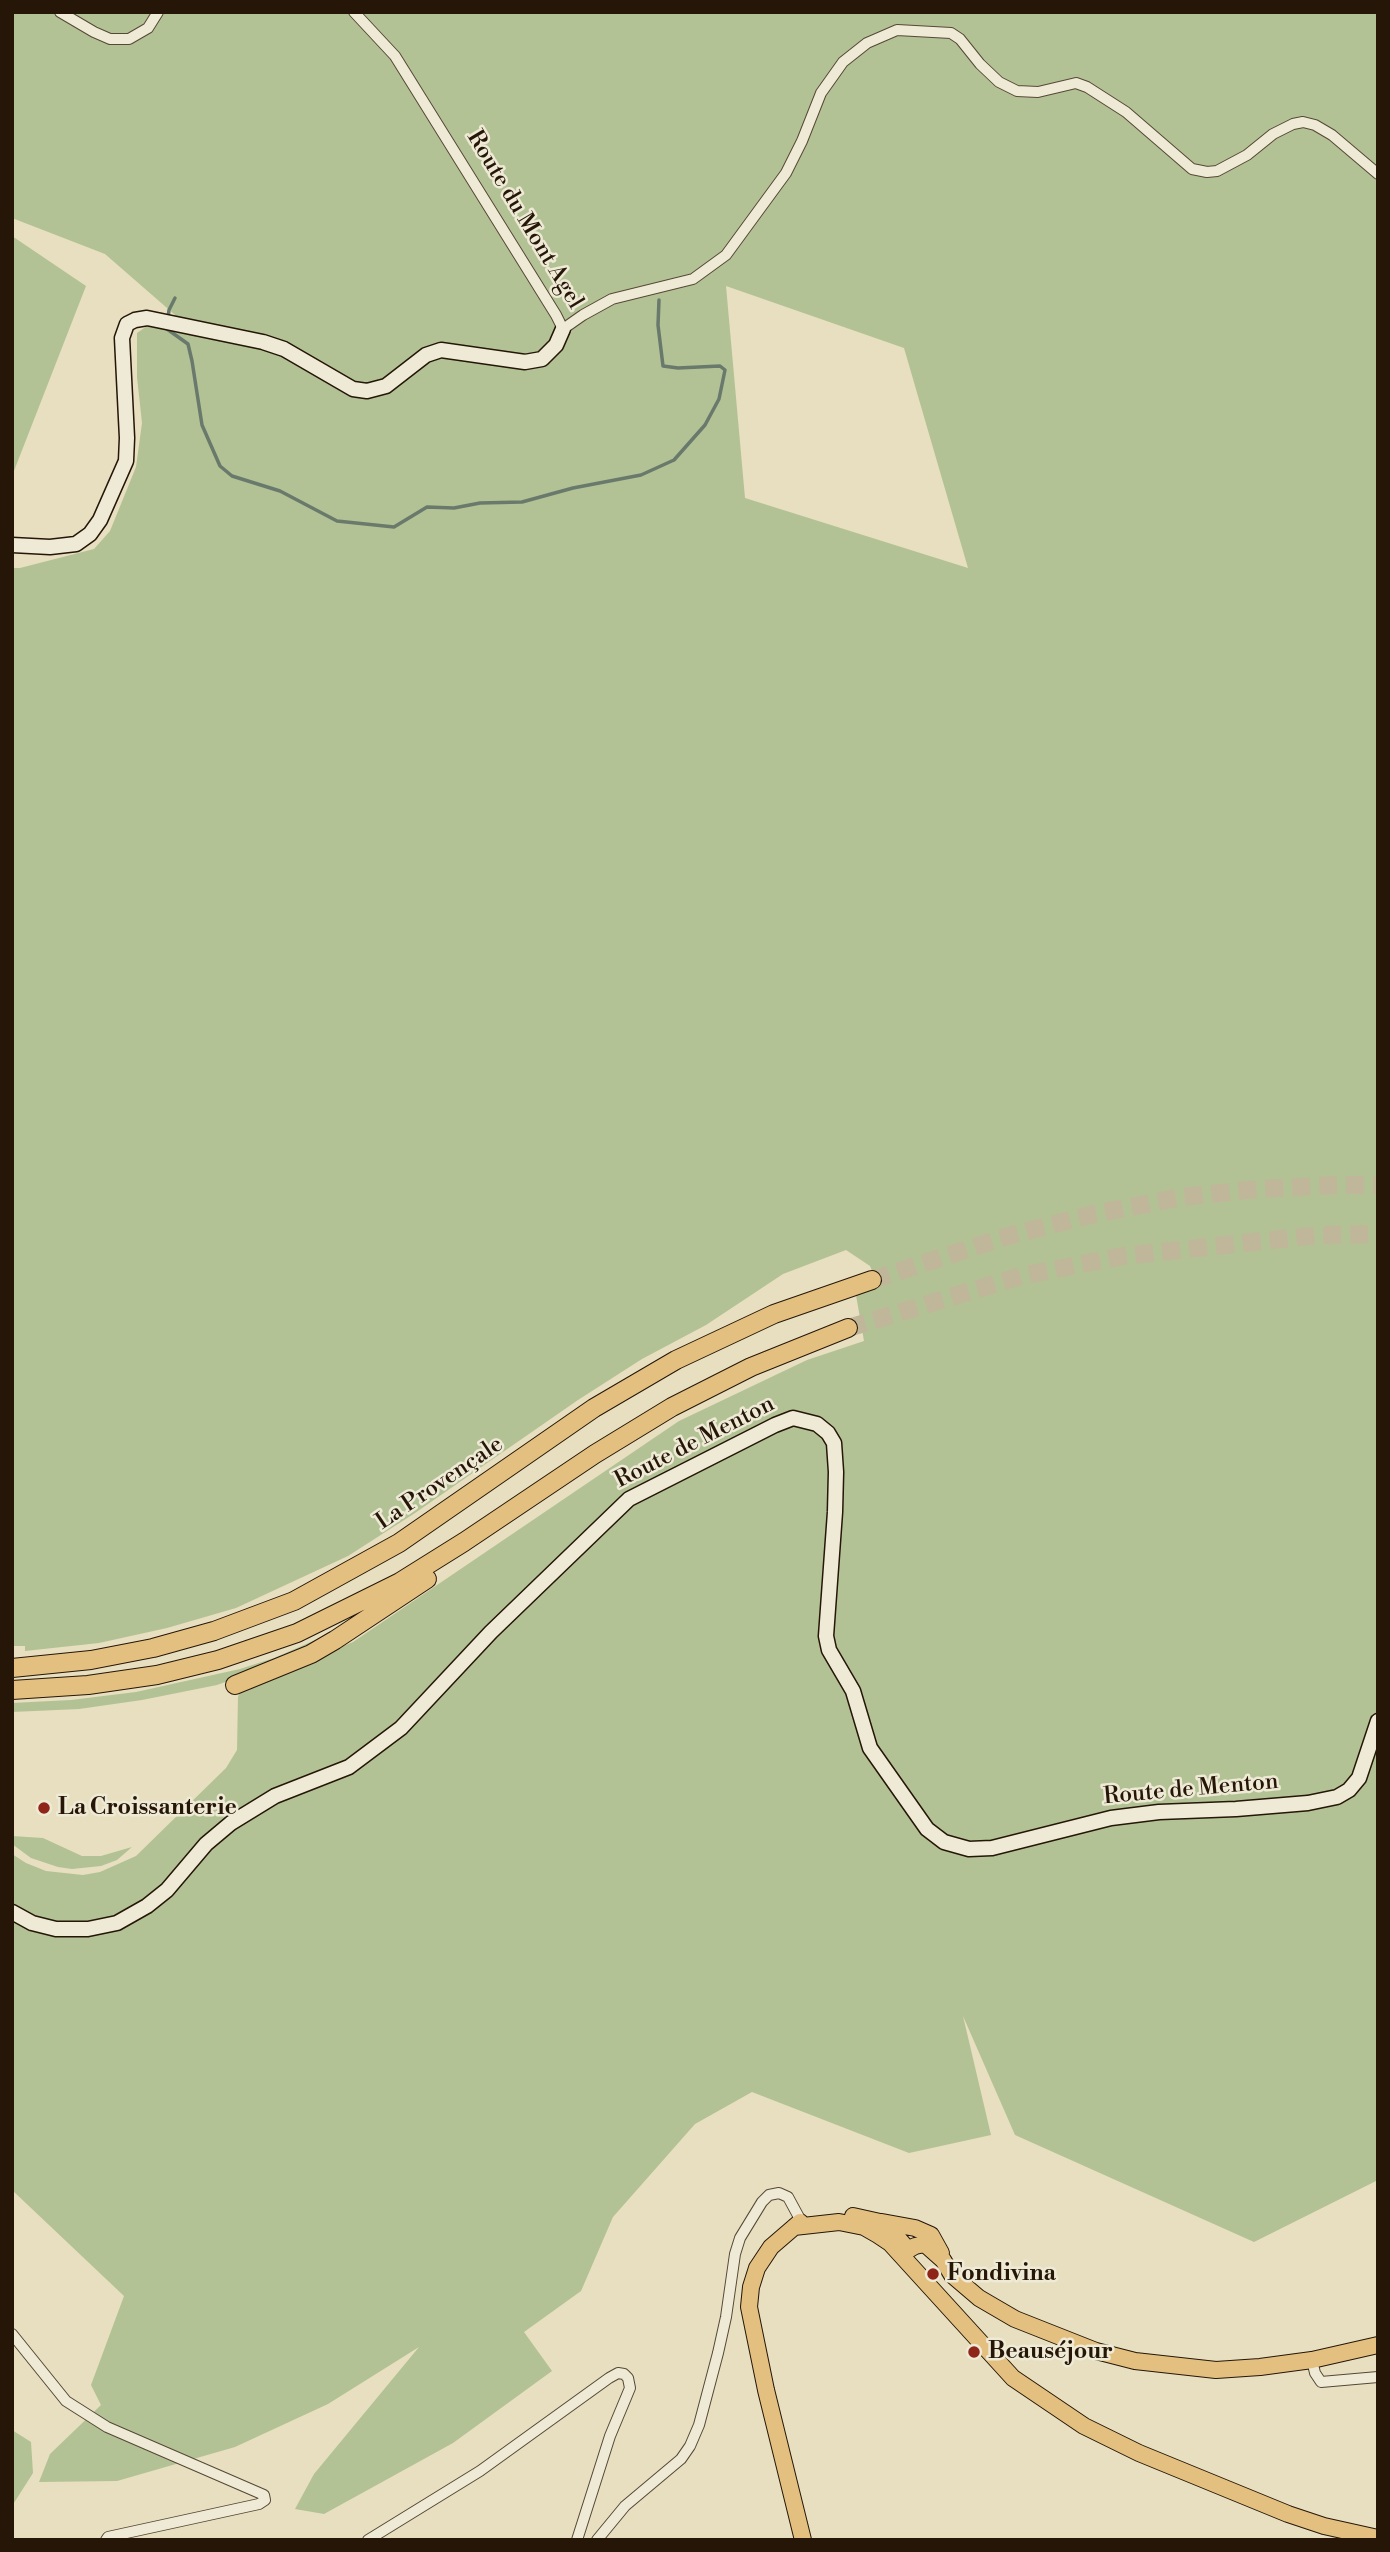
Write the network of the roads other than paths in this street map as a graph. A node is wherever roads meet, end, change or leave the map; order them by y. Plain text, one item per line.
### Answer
1 (60, 12) edge
2 (158, 12) edge
3 (354, 12) edge
4 (1378, 174) edge
5 (564, 329) junction
6 (12, 545) edge
7 (872, 1280) tunnel mouth
8 (848, 1328) tunnel mouth
9 (523, 1503) junction
10 (12, 1668) edge
11 (235, 1685) dead end
12 (12, 1690) edge
13 (1378, 1720) edge
14 (12, 1912) edge
15 (880, 2222) junction
16 (799, 2225) junction
17 (915, 2228) junction
18 (900, 2246) junction
19 (943, 2260) junction
20 (12, 2334) edge
21 (1378, 2346) edge
22 (1312, 2360) junction
23 (1378, 2377) edge
24 (1378, 2538) edge
25 (106, 2540) edge
26 (368, 2540) edge
27 (577, 2540) edge
28 (597, 2540) edge
29 (803, 2540) edge

1 - 2 street
3 - 5 street, Route du Mont Agel
4 - 5 street
5 - 6 main road, Route du Mont Agel
7 - 10 highway, La Provençale
8 - 9 highway
9 - 11 highway
9 - 12 highway
13 - 14 main road, Route de Menton
15 - 16 main road
15 - 17 main road
15 - 18 main road
16 - 18 main road
16 - 28 street
16 - 29 main road
17 - 18 main road
17 - 19 main road
18 - 19 main road
18 - 24 main road
19 - 22 main road
20 - 25 street
21 - 22 main road
22 - 23 street
26 - 27 street

